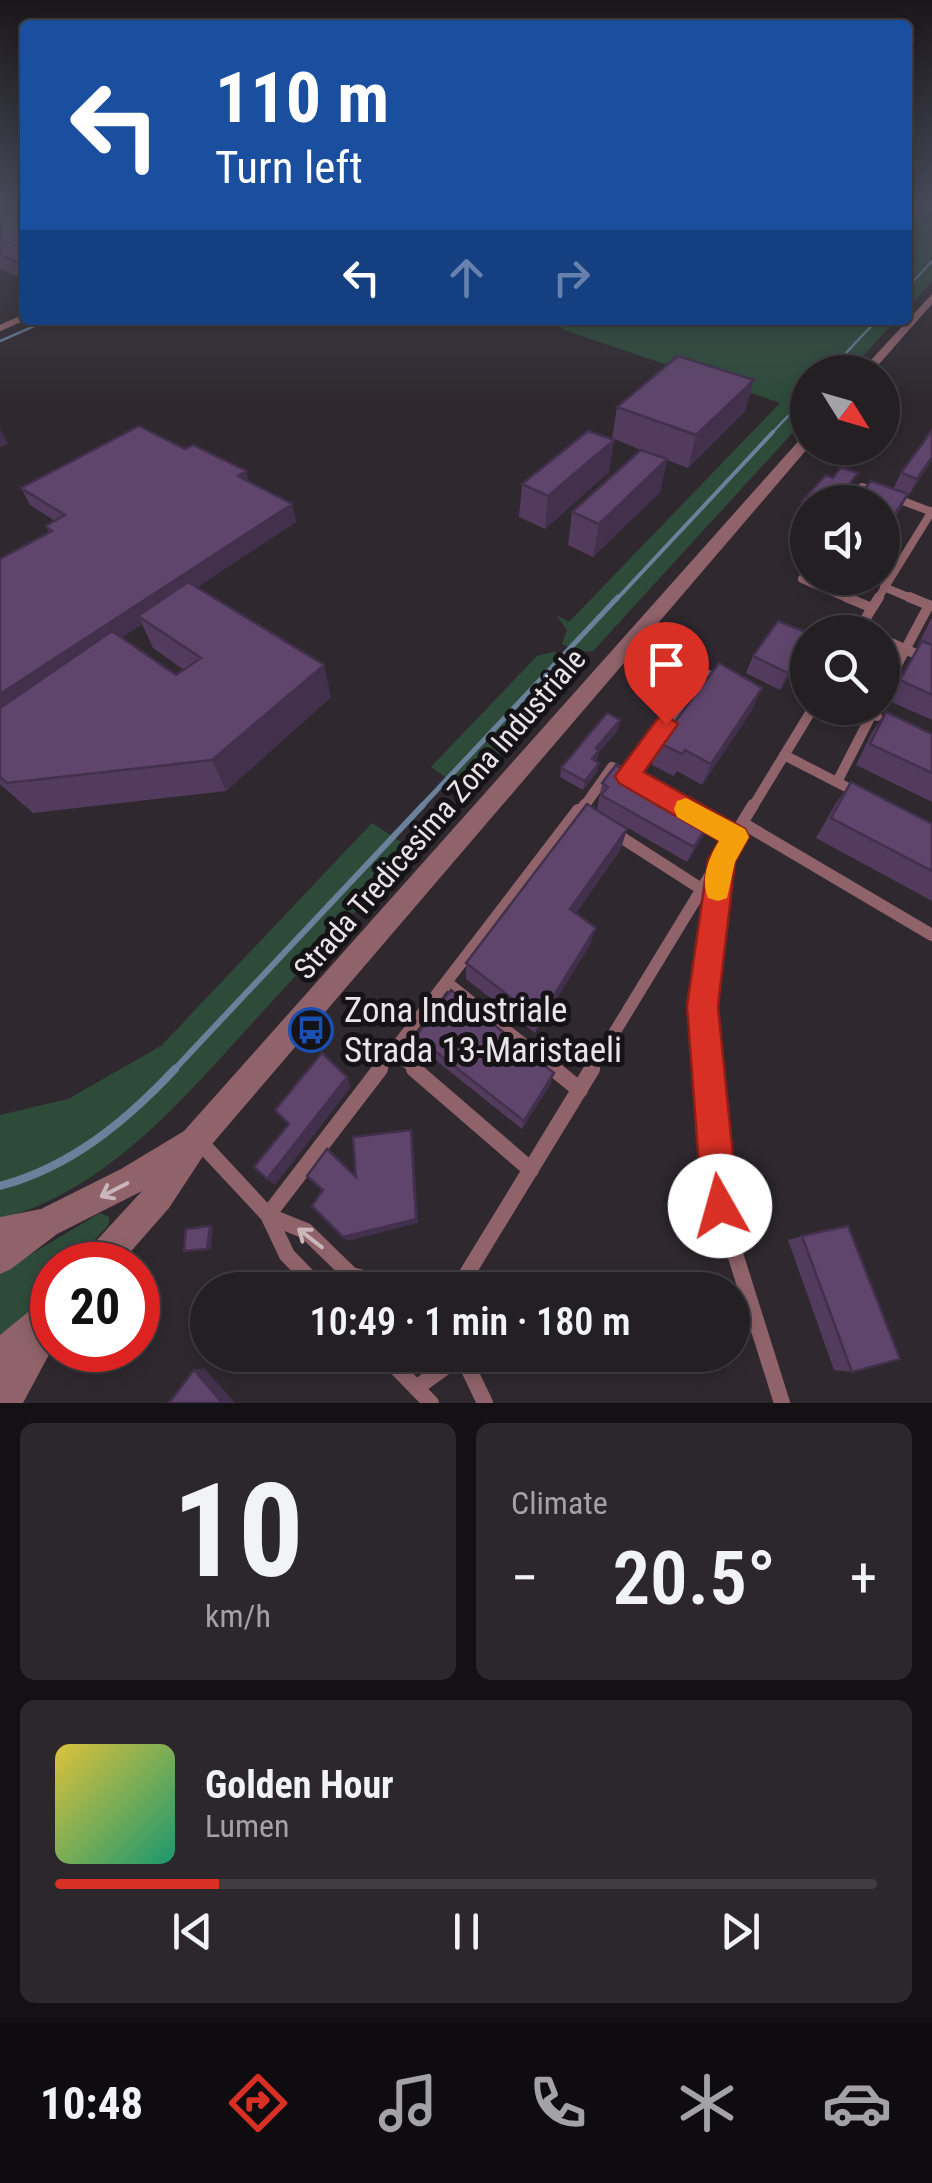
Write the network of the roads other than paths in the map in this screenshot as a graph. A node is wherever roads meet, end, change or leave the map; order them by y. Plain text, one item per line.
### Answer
1 (932, 297) edge
2 (912, 320) edge
3 (907, 325) edge
4 (881, 355) edge
5 (790, 460) edge
6 (900, 500) edge
7 (932, 511) edge
8 (900, 559) edge
9 (900, 589) edge
10 (841, 595) edge
11 (878, 595) edge
12 (930, 606) edge
13 (872, 608) junction
14 (869, 615) edge
15 (900, 647) edge
16 (904, 649) junction
17 (900, 657) edge
18 (932, 661) edge
19 (730, 684) edge
20 (803, 725) edge
21 (867, 725) edge
22 (784, 755) junction
23 (627, 776) junction
24 (837, 782) junction
25 (643, 784) edge
26 (868, 798) edge
27 (578, 810) junction
28 (689, 810) edge
29 (594, 820) edge
30 (609, 830) edge
31 (740, 830) junction
32 (722, 860) junction
33 (704, 890) junction
34 (932, 935) edge
35 (446, 982) junction
36 (394, 1051) junction
37 (580, 1090) junction
38 (196, 1139) junction
39 (530, 1170) junction
40 (268, 1215) junction
41 (46, 1222) junction
42 (0, 1233) edge
43 (118, 1242) edge
44 (0, 1258) edge
45 (304, 1272) edge
46 (347, 1272) edge
47 (468, 1272) edge
48 (754, 1324) junction
49 (750, 1325) edge
50 (30, 1334) edge
51 (30, 1352) edge
52 (0, 1358) edge
53 (400, 1372) edge
54 (412, 1372) edge
55 (429, 1372) edge
56 (470, 1372) edge
57 (410, 1382) junction
58 (4, 1403) edge
59 (430, 1403) edge
60 (485, 1403) edge
61 (782, 1403) edge

1 - 2 street
3 - 4 street
5 - 38 street, Strada Tredicesima Zona Industriale
6 - 7 lane
7 - 8 lane
9 - 12 lane
10 - 13 lane
11 - 13 lane
12 - 16 lane
13 - 14 lane
15 - 16 lane
16 - 17 lane
16 - 18 lane
19 - 23 lane
20 - 22 lane
21 - 24 lane
22 - 24 lane
22 - 31 lane
23 - 25 lane
23 - 27 lane
24 - 26 lane
27 - 29 lane
27 - 35 lane
28 - 31 lane
30 - 33 lane
31 - 32 lane
31 - 34 lane
32 - 33 lane
32 - 48 lane
33 - 37 lane
35 - 36 lane
35 - 37 lane
36 - 39 lane
36 - 40 lane
37 - 39 lane
38 - 40 lane
38 -> 41 street
38 - 43 street
39 - 47 lane
40 - 45 lane
46 -> 40 lane
41 - 42 street
41 - 44 street
48 - 49 lane
48 - 61 lane
50 - 52 street
51 - 58 street
53 - 57 lane
54 - 57 lane
55 - 57 lane
56 - 60 lane
57 - 59 lane

